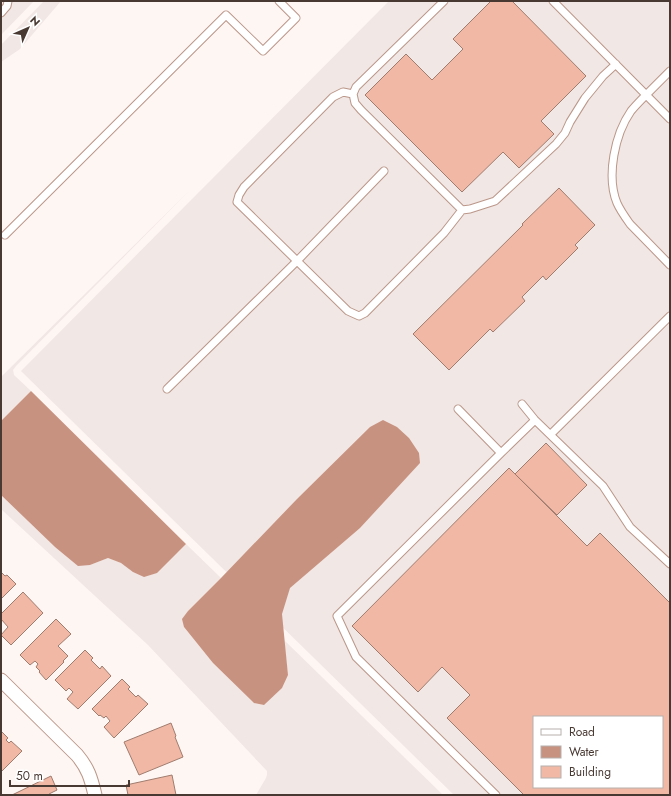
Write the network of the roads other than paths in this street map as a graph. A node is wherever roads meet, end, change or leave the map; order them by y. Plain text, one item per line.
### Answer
1 (8, 1) edge
2 (279, 1) edge
3 (444, 1) edge
4 (553, 1) edge
5 (1, 13) edge
6 (616, 64) junction
7 (670, 71) edge
8 (353, 94) junction
9 (646, 95) junction
10 (670, 119) edge
11 (384, 171) dead end
12 (462, 210) junction
13 (5, 235) dead end
14 (297, 261) junction
15 (670, 265) edge
16 (670, 316) edge
17 (167, 389) dead end
18 (522, 404) dead end
19 (458, 409) dead end
20 (535, 420) junction
21 (551, 434) junction
22 (501, 453) junction
23 (670, 564) edge
24 (1, 680) edge
25 (95, 795) edge
26 (496, 795) edge

1 - 5 lane
2 - 13 lane
3 - 8 lane
4 - 6 lane
6 - 9 lane
6 - 12 lane
7 - 9 lane
8 - 12 lane
8 - 14 lane
9 - 10 lane
9 - 15 lane
11 - 14 lane
12 - 14 lane
14 - 17 lane
16 - 21 lane
18 - 20 lane
19 - 22 lane
20 - 21 lane
20 - 22 lane
21 - 23 lane
22 - 26 lane
24 - 25 street

